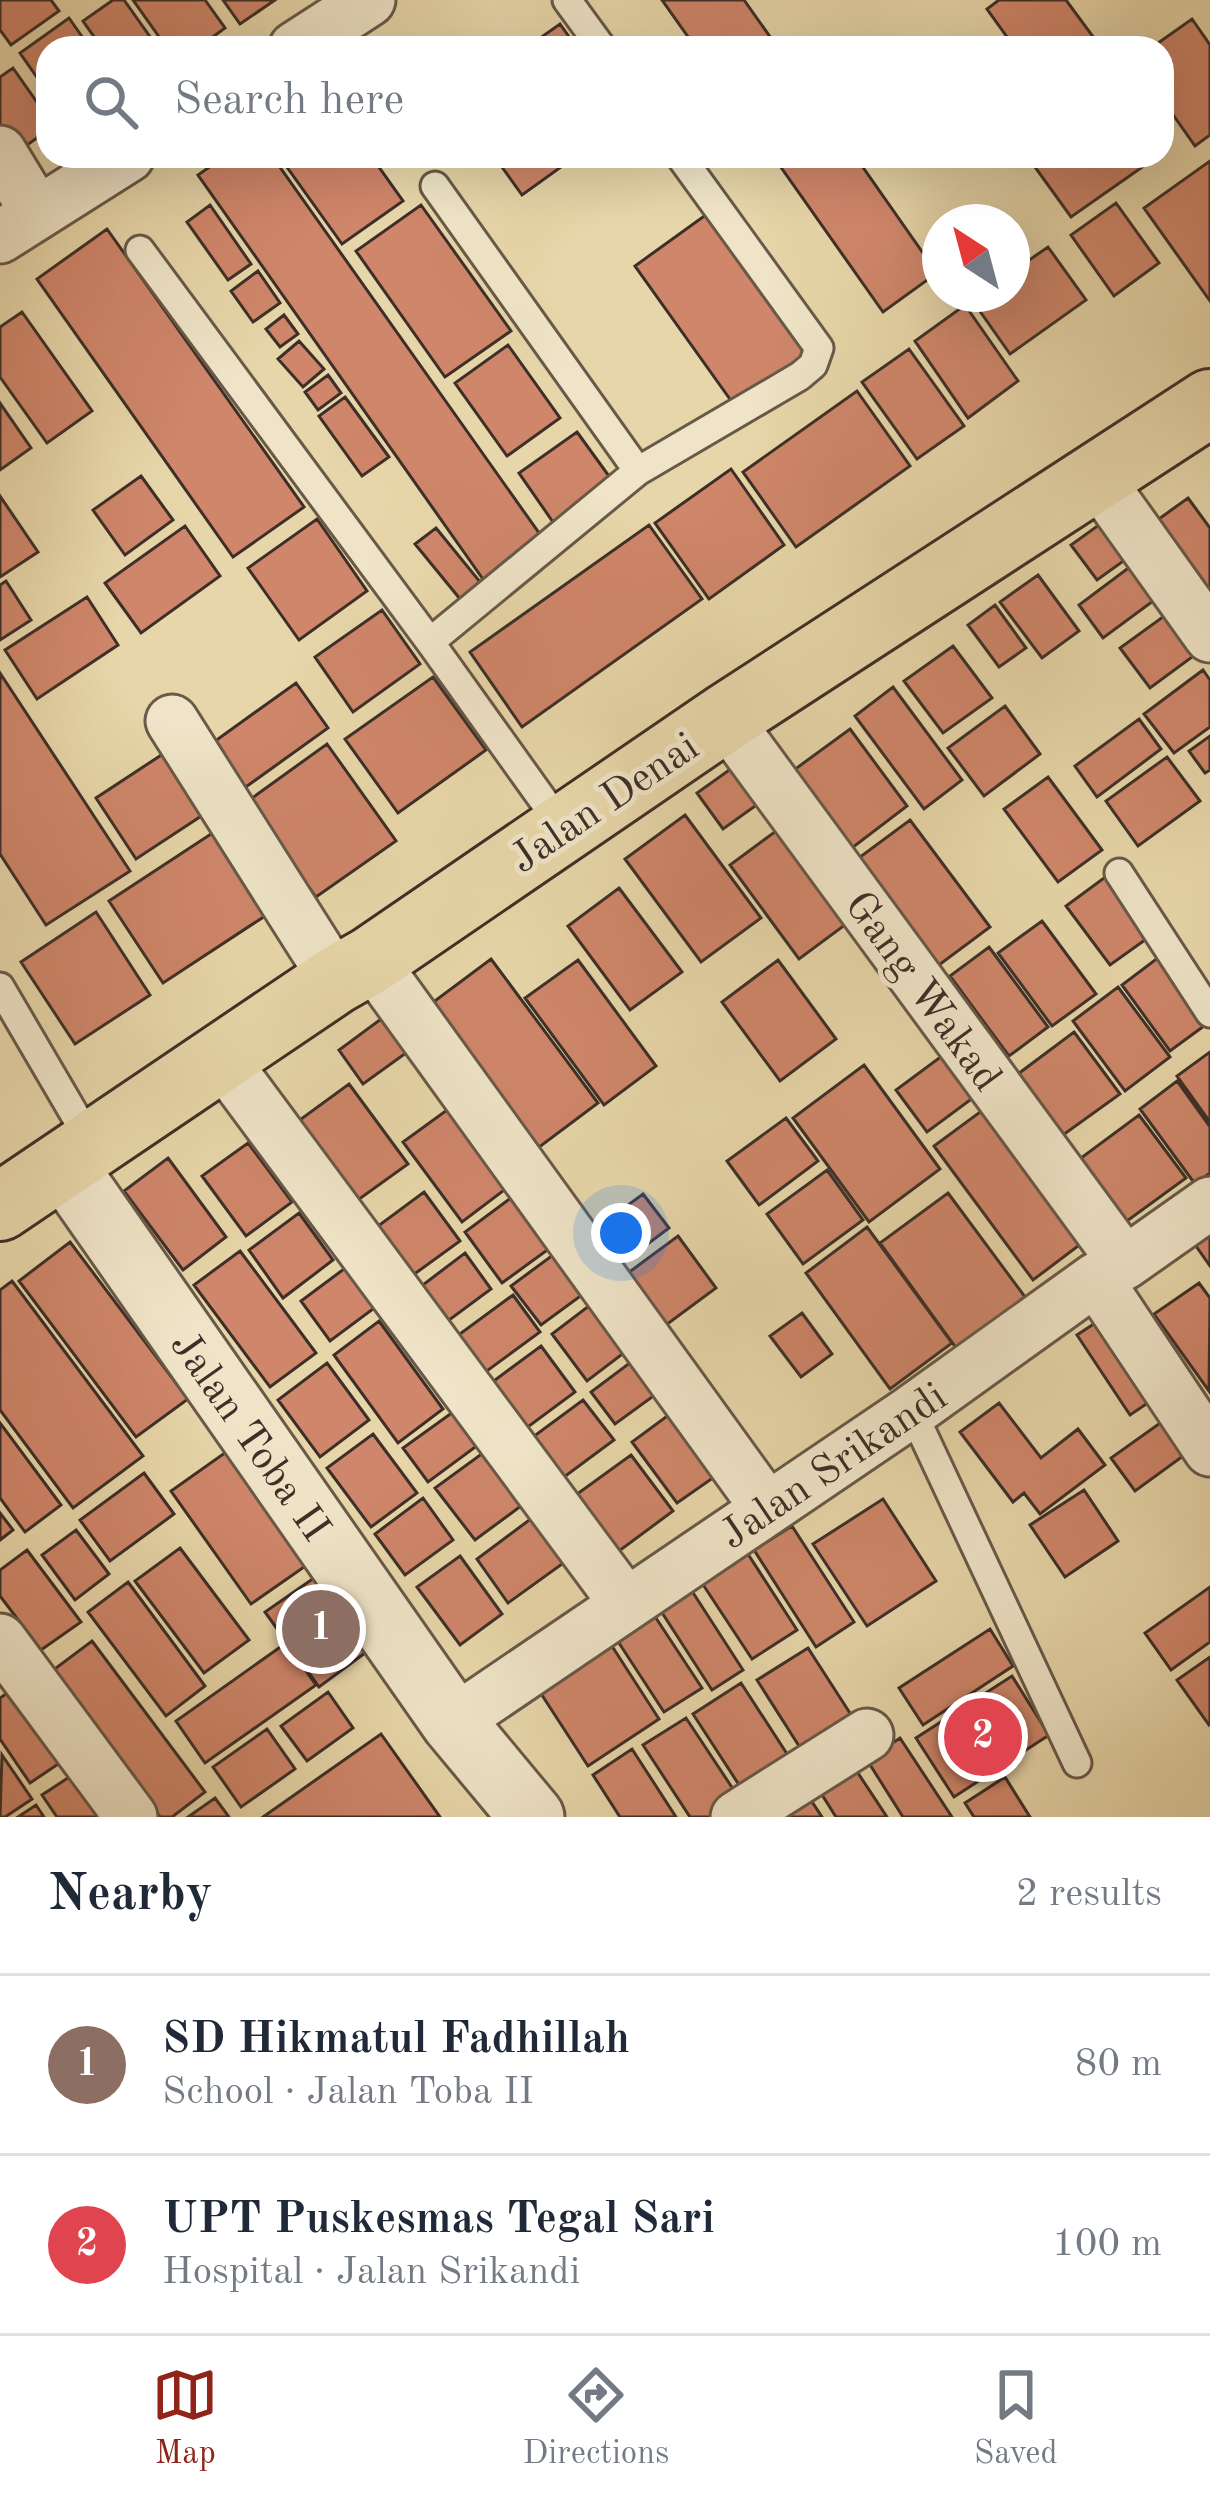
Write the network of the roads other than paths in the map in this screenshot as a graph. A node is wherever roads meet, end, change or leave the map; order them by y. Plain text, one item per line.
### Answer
1 (369, 0) edge
2 (568, 0) edge
3 (314, 36) edge
4 (594, 36) edge
5 (0, 152) edge
6 (109, 168) edge
7 (689, 168) edge
8 (435, 186) dead end
9 (19, 225) edge
10 (140, 250) dead end
11 (1210, 403) edge
12 (638, 471) junction
13 (1095, 476) junction
14 (1210, 636) edge
15 (430, 643) junction
16 (724, 718) junction
17 (172, 721) dead end
18 (563, 828) junction
19 (1119, 873) dead end
20 (354, 970) junction
21 (0, 986) edge
22 (1210, 1013) edge
23 (223, 1059) junction
24 (78, 1155) junction
25 (1210, 1203) edge
26 (0, 1207) edge
27 (1111, 1270) junction
28 (912, 1411) junction
29 (1210, 1450) edge
30 (767, 1508) junction
31 (626, 1604) junction
32 (0, 1640) edge
33 (453, 1722) junction
34 (867, 1735) dead end
35 (1077, 1763) dead end
36 (131, 1817) edge
37 (532, 1817) edge
38 (737, 1817) edge

1 - 3 street
2 - 4 lane
5 - 9 street
6 - 9 street
7 - 12 lane
8 - 12 lane
10 - 15 lane
11 - 13 main road, Jalan Denai
12 - 15 lane
13 - 14 street
13 - 16 main road, Jalan Denai
15 - 18 lane
16 - 18 main road, Jalan Denai
16 - 27 street, Gang Wakad
17 - 20 street
18 - 20 main road, Jalan Denai
19 - 22 lane
20 - 23 main road, Jalan Denai
20 - 30 street
21 - 24 lane
23 - 24 main road, Jalan Denai
23 - 31 street
24 - 26 main road, Jalan Denai
24 - 33 street, Jalan Toba II
25 - 27 street, Jalan Srikandi
27 - 28 street, Jalan Srikandi
27 - 29 street, Gang Wakad
28 - 30 street, Jalan Srikandi
28 - 35 lane
30 - 31 street, Jalan Srikandi
31 - 33 street, Jalan Srikandi
32 - 36 street
33 - 37 street, Jalan Toba II
34 - 38 street

